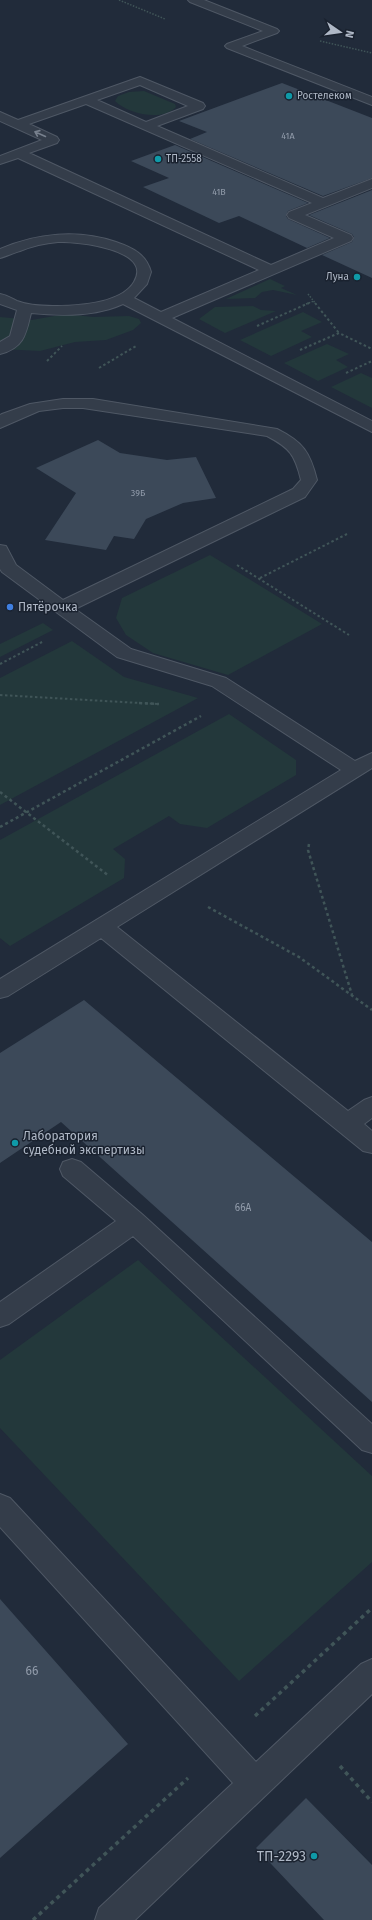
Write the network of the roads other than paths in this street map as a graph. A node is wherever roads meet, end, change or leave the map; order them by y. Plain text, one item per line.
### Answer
1 (194, 0) edge
2 (86, 100) junction
3 (372, 100) edge
4 (0, 116) edge
5 (18, 124) junction
6 (146, 126) junction
7 (18, 153) junction
8 (0, 160) edge
9 (372, 183) edge
10 (323, 203) junction
11 (0, 254) edge
12 (271, 270) junction
13 (0, 298) edge
14 (123, 298) junction
15 (25, 308) junction
16 (168, 320) junction
17 (0, 349) edge
18 (0, 423) edge
19 (372, 427) edge
20 (0, 550) edge
21 (62, 608) junction
22 (372, 760) edge
23 (355, 770) junction
24 (102, 927) junction
25 (0, 990) edge
26 (372, 1106) edge
27 (347, 1124) junction
28 (372, 1144) edge
29 (72, 1169) dead end
30 (134, 1222) junction
31 (0, 1316) edge
32 (372, 1441) edge
33 (0, 1507) edge
34 (372, 1674) edge
35 (255, 1784) junction
36 (111, 1920) edge

1 - 3 lane
2 - 5 lane
2 - 6 lane
2 - 6 lane
4 - 5 lane
7 -> 5 lane
6 - 10 lane
7 - 8 lane
7 - 12 lane
9 - 10 lane
10 - 12 lane
11 - 14 lane
12 - 16 lane
13 - 15 lane
14 - 15 lane
14 - 16 lane
15 - 17 lane
16 - 19 lane
18 - 21 lane
20 - 21 lane
21 - 23 lane
22 - 23 lane
23 - 24 lane
24 - 25 lane
24 - 27 lane
26 - 27 lane
27 - 28 lane
29 - 30 lane
30 - 31 lane
30 - 32 lane
33 - 35 lane
34 - 35 lane
35 - 36 lane

